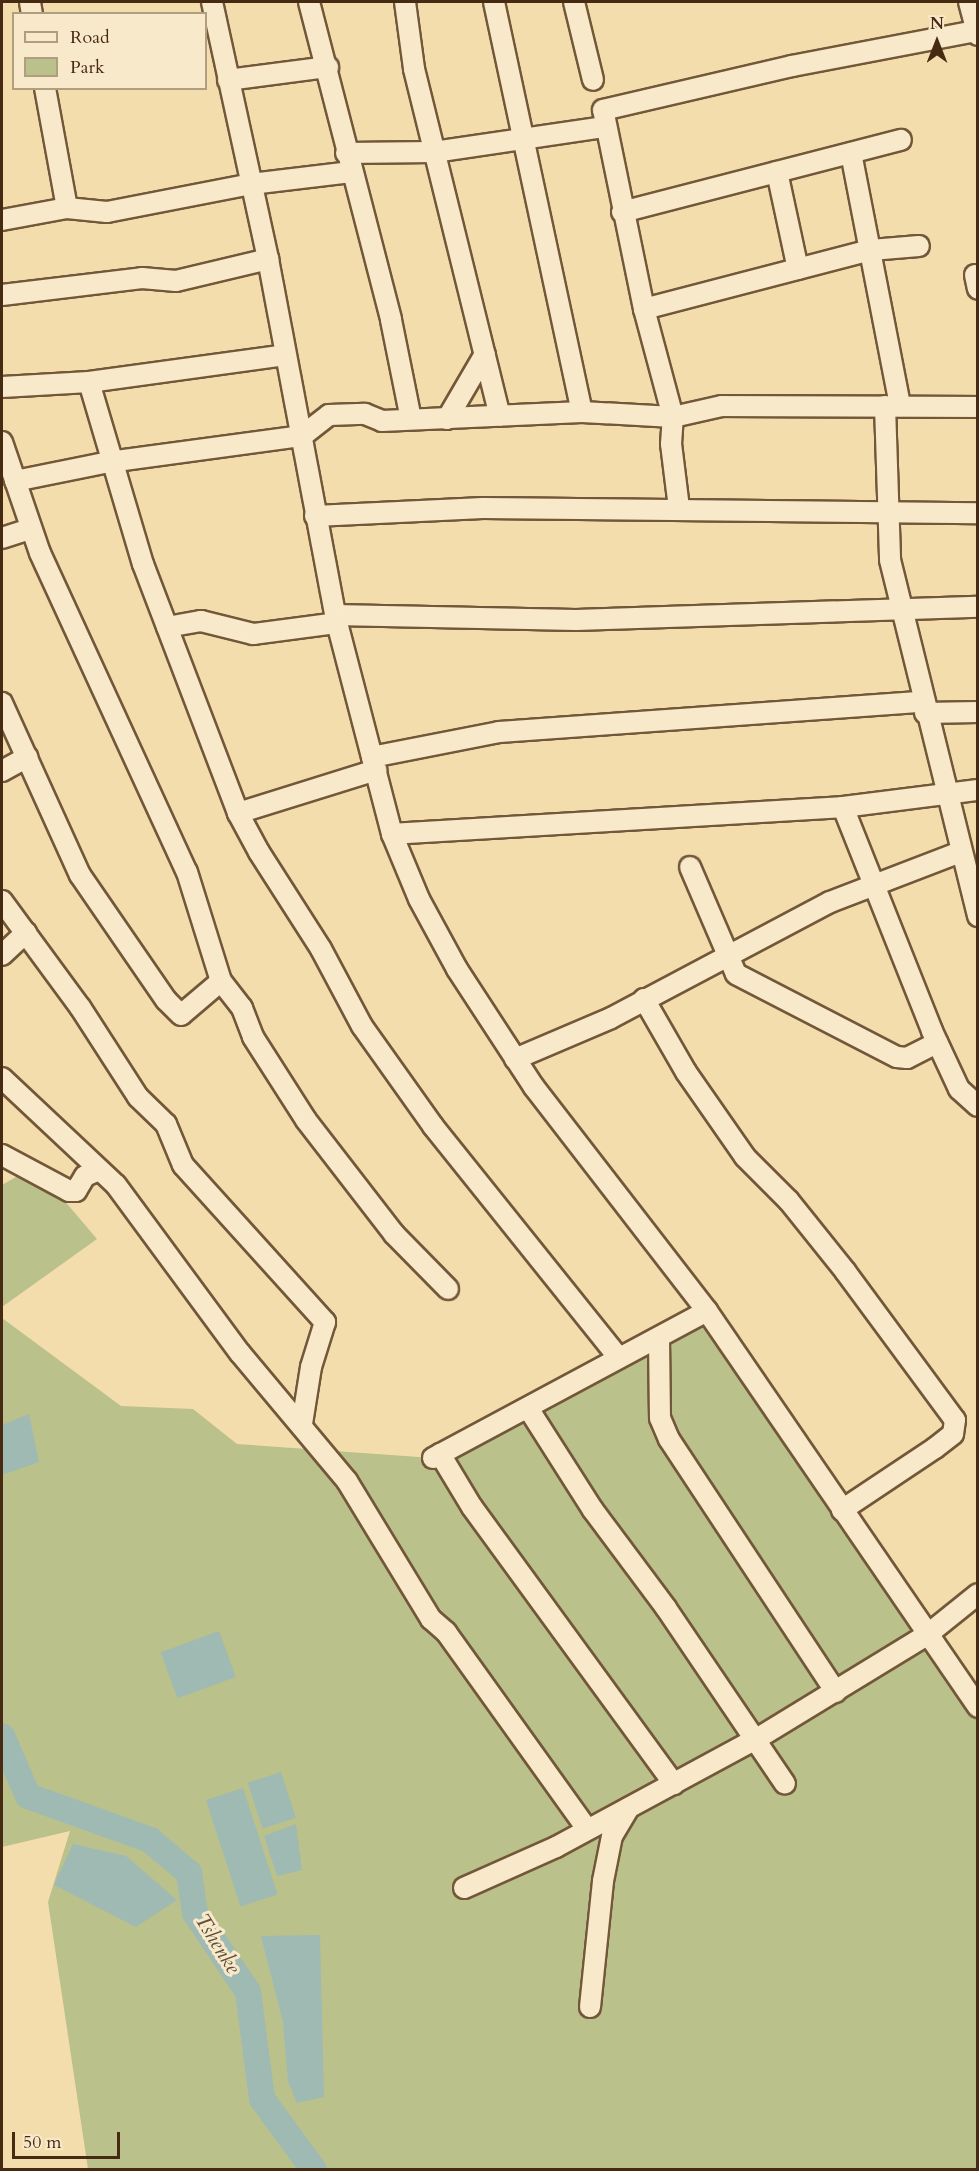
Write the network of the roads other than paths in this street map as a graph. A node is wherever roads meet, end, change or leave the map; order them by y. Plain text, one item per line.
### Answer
1 (405, 2) edge
2 (494, 2) edge
3 (574, 2) edge
4 (969, 2) edge
5 (307, 3) edge
6 (211, 10) edge
7 (977, 33) edge
8 (328, 67) junction
9 (594, 80) dead end
10 (228, 81) junction
11 (45, 90) edge
12 (603, 126) junction
13 (525, 139) junction
14 (901, 140) dead end
15 (434, 152) junction
16 (851, 153) junction
17 (349, 163) junction
18 (777, 172) junction
19 (251, 184) junction
20 (67, 208) junction
21 (622, 212) junction
22 (2, 220) edge
23 (919, 246) dead end
24 (871, 250) junction
25 (268, 259) junction
26 (798, 269) junction
27 (2, 295) edge
28 (644, 309) junction
29 (485, 354) junction
30 (285, 355) junction
31 (89, 382) junction
32 (2, 387) edge
33 (893, 406) junction
34 (978, 407) edge
35 (582, 412) junction
36 (500, 416) junction
37 (673, 417) junction
38 (411, 419) junction
39 (447, 419) junction
40 (302, 436) junction
41 (2, 442) edge
42 (110, 462) junction
43 (15, 482) junction
44 (679, 508) junction
45 (889, 511) junction
46 (978, 513) edge
47 (315, 516) junction
48 (30, 529) junction
49 (2, 538) edge
50 (978, 607) edge
51 (900, 608) junction
52 (336, 619) junction
53 (167, 627) junction
54 (2, 703) edge
55 (923, 707) junction
56 (978, 712) edge
57 (27, 757) junction
58 (374, 763) junction
59 (2, 771) edge
60 (978, 790) edge
61 (945, 794) junction
62 (843, 807) junction
63 (238, 813) junction
64 (392, 834) junction
65 (960, 852) junction
66 (690, 867) dead end
67 (873, 883) junction
68 (2, 901) edge
69 (976, 906) edge
70 (26, 933) junction
71 (2, 955) edge
72 (726, 957) junction
73 (221, 981) junction
74 (645, 999) junction
75 (937, 1043) junction
76 (515, 1059) junction
77 (2, 1078) edge
78 (978, 1106) edge
79 (2, 1155) edge
80 (99, 1170) junction
81 (448, 1288) dead end
82 (706, 1311) junction
83 (659, 1338) junction
84 (619, 1358) junction
85 (528, 1408) junction
86 (302, 1424) junction
87 (842, 1510) junction
88 (978, 1594) edge
89 (927, 1635) junction
90 (836, 1692) junction
91 (978, 1707) edge
92 (758, 1738) junction
93 (674, 1784) junction
94 (785, 1784) dead end
95 (631, 1806) junction
96 (586, 1829) junction
97 (464, 1888) dead end
98 (590, 2007) dead end

1 - 15 street
2 - 13 street
3 - 9 street
4 - 7 street
5 - 8 street
6 - 10 street
7 - 12 street
8 - 10 street
8 - 17 street
10 - 19 street
11 - 20 street
12 - 13 street
12 - 21 street
13 - 15 street
13 - 35 street
14 - 16 street
15 - 17 street
15 - 29 street
16 - 18 street
16 - 24 street
17 - 19 street
17 - 38 street
18 - 21 street
18 - 26 street
19 - 20 street
19 - 25 street
20 - 22 street
21 - 28 street
23 - 24 street
24 - 26 street
24 - 33 street
25 - 27 street
25 - 30 street
26 - 28 street
28 - 37 street
29 - 36 street
29 - 39 street
30 - 31 street
30 - 40 street
31 - 32 street
31 - 42 street
33 - 34 street
33 - 37 street
33 - 45 street
35 - 36 street
35 - 37 street
36 - 39 street
37 - 44 street
38 - 39 street
38 - 40 street
40 - 42 street
40 - 47 street
41 - 43 street
42 - 43 street
42 - 53 street
43 - 48 street
44 - 45 street
44 - 47 street
45 - 46 street
45 - 51 street
47 - 52 street
48 - 49 street
48 - 73 street
50 - 51 street
51 - 52 street
51 - 55 street
52 - 53 street
52 - 58 street
53 - 63 street
54 - 57 street
55 - 56 street
55 - 58 street
55 - 61 street
57 - 59 street
57 - 73 street
58 - 63 street
58 - 64 street
60 - 61 street
61 - 62 street
61 - 65 street
62 - 64 street
62 - 67 street
63 - 84 street
64 - 76 street
65 - 67 street
65 - 69 street
66 - 72 street
67 - 72 street
67 - 75 street
68 - 70 street
70 - 71 street
70 - 86 street
72 - 74 street
72 - 75 street
73 - 81 street
74 - 76 street
74 - 87 street
75 - 78 street
76 - 82 street
77 - 80 street
79 - 80 street
80 - 86 street
82 - 83 street
82 - 87 street
83 - 84 street
83 - 90 street
84 - 85 street
85 - 92 street
85 - 93 street
86 - 96 street
87 - 89 street
88 - 89 street
89 - 90 street
89 - 91 street
90 - 92 street
92 - 93 street
92 - 94 street
93 - 95 street
95 - 96 street
95 - 98 street
96 - 97 street

